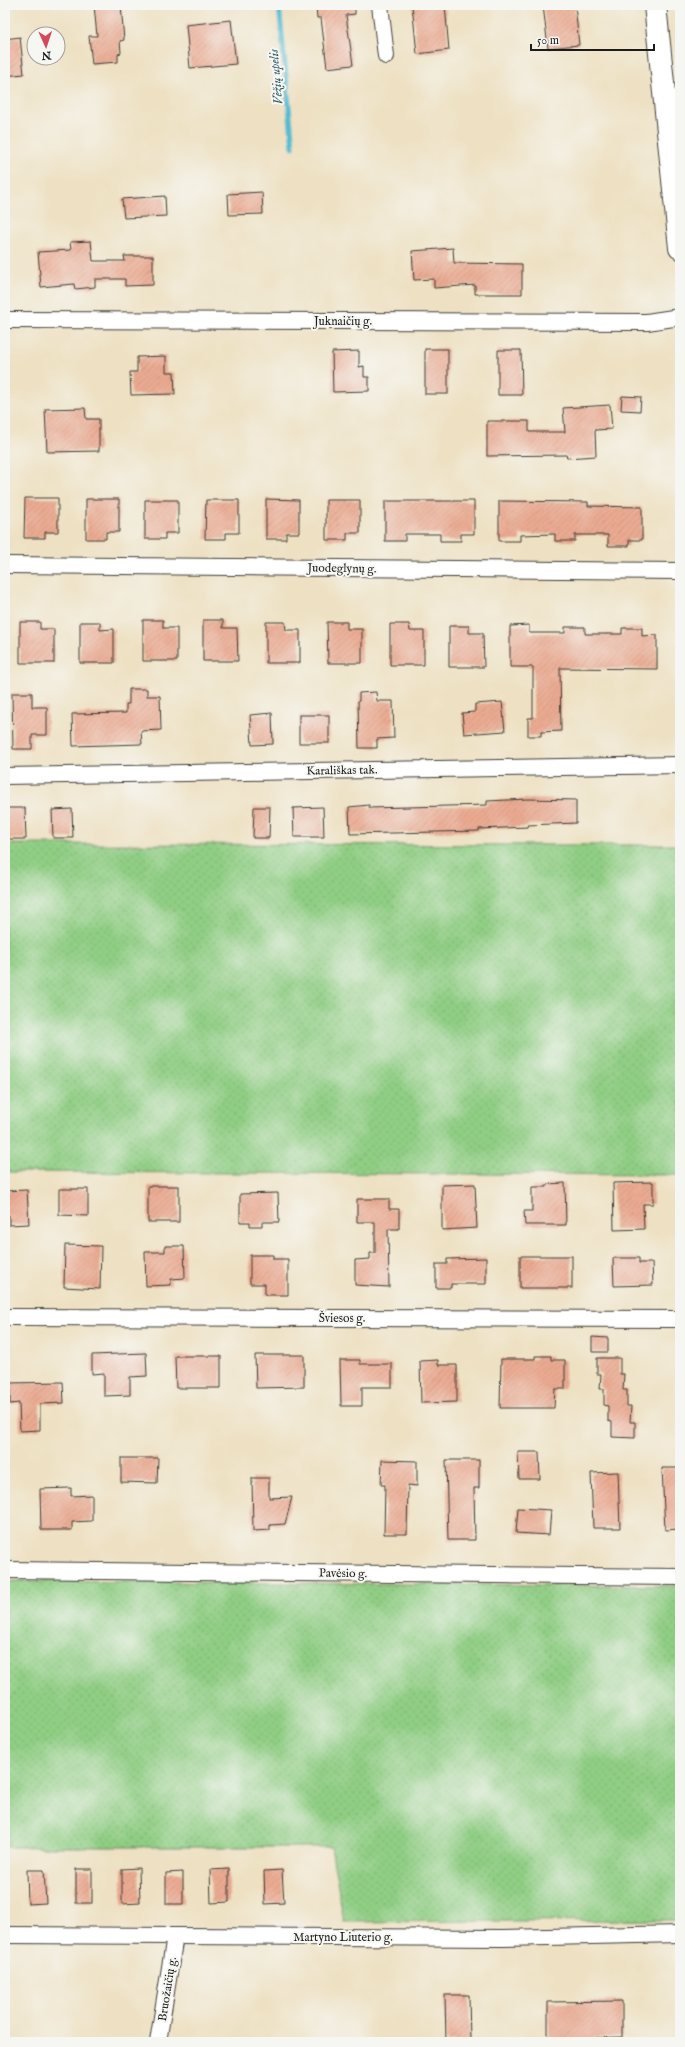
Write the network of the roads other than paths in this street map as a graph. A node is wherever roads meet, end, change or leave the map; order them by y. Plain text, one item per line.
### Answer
1 (380, 5) edge
2 (655, 5) edge
3 (386, 56) dead end
4 (680, 248) edge
5 (680, 317) edge
6 (5, 320) edge
7 (5, 565) edge
8 (680, 571) edge
9 (680, 765) edge
10 (5, 776) edge
11 (5, 1317) edge
12 (680, 1319) edge
13 (5, 1570) edge
14 (680, 1577) edge
15 (680, 1934) edge
16 (5, 1935) edge
17 (175, 1936) junction
18 (158, 2042) edge

1 - 3 street
2 - 4 main road
5 - 6 street, Juknaičių g.
7 - 8 street, Juodeglynų g.
9 - 10 street, Karališkas tak.
11 - 12 street, Šviesos g.
13 - 14 street, Pavėsio g.
15 - 17 street, Martyno Liuterio g.
16 - 17 street, Martyno Liuterio g.
17 - 18 street, Bruožaičių g.

